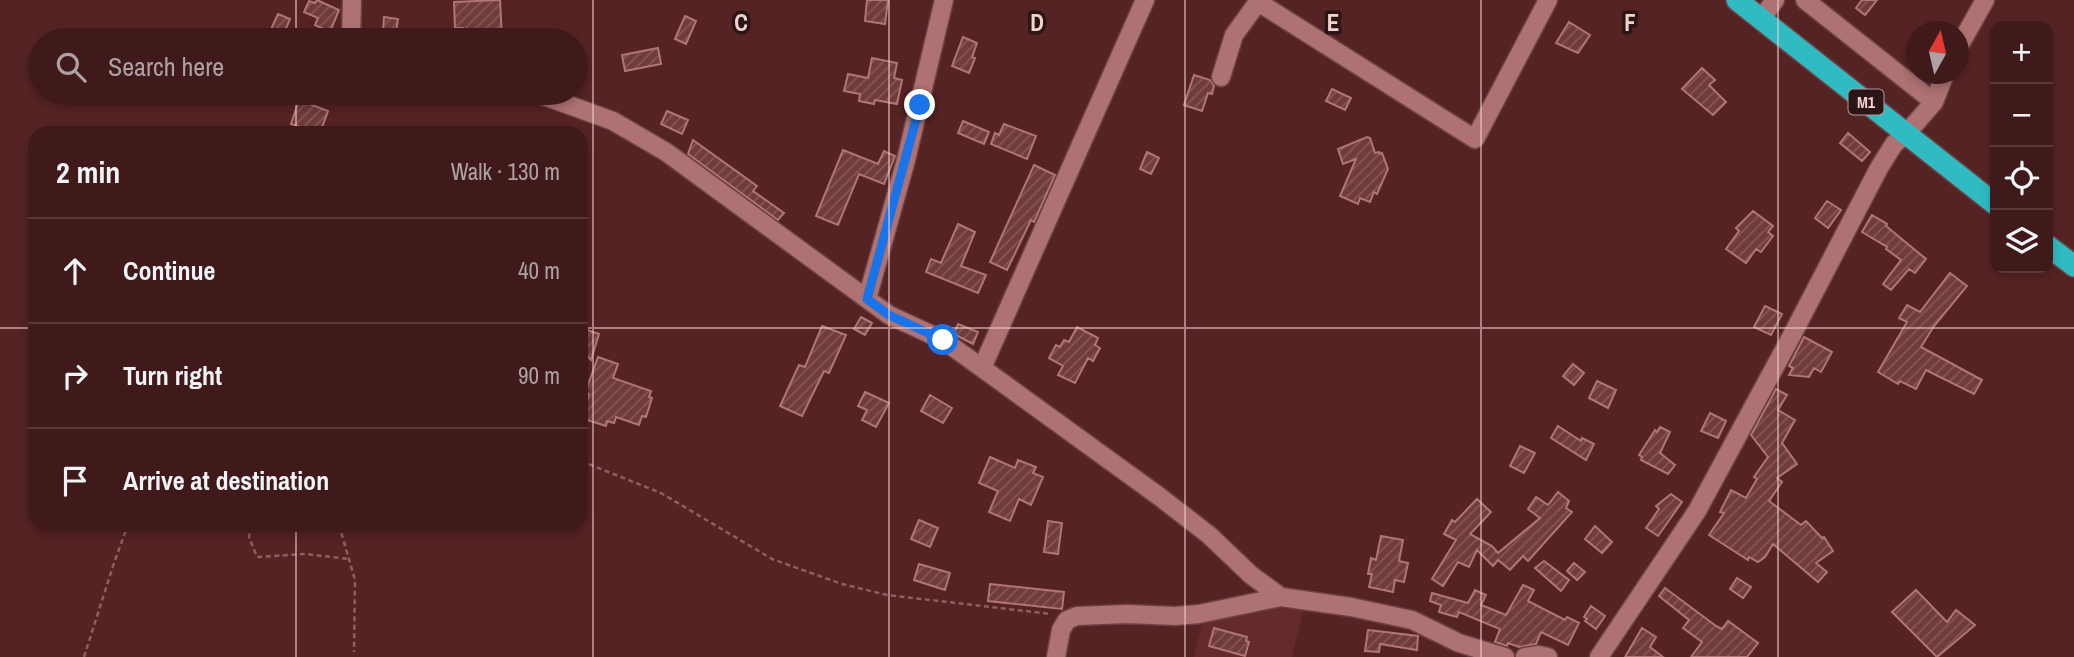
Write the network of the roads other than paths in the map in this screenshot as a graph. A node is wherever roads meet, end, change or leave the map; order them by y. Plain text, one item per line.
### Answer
1 (352, 0) edge
2 (944, 0) edge
3 (1145, 0) edge
4 (1548, 0) edge
5 (1737, 0) edge
6 (1775, 0) edge
7 (1805, 0) edge
8 (1985, 0) edge
9 (1761, 19) junction
10 (351, 28) edge
11 (1969, 28) edge
12 (1221, 77) dead end
13 (1941, 84) edge
14 (1934, 102) junction
15 (569, 105) edge
16 (1906, 134) junction
17 (1990, 200) edge
18 (2053, 250) edge
19 (2074, 266) edge
20 (867, 299) junction
21 (982, 368) junction
22 (1281, 597) junction
23 (1056, 657) edge
24 (1505, 657) edge
25 (1525, 657) edge
26 (1548, 657) edge
27 (1599, 657) edge

1 - 10 street
2 - 20 street
3 - 21 street
4 - 12 street
5 - 9 highway, M1
6 - 9 street
7 - 14 street
8 - 11 street
9 - 16 highway, M1
13 - 14 street
14 - 16 street
15 - 20 street
16 - 17 highway, M1
16 - 27 street
18 - 19 highway
20 - 21 street
21 - 22 street
22 - 23 street
22 - 24 street
25 - 26 street

